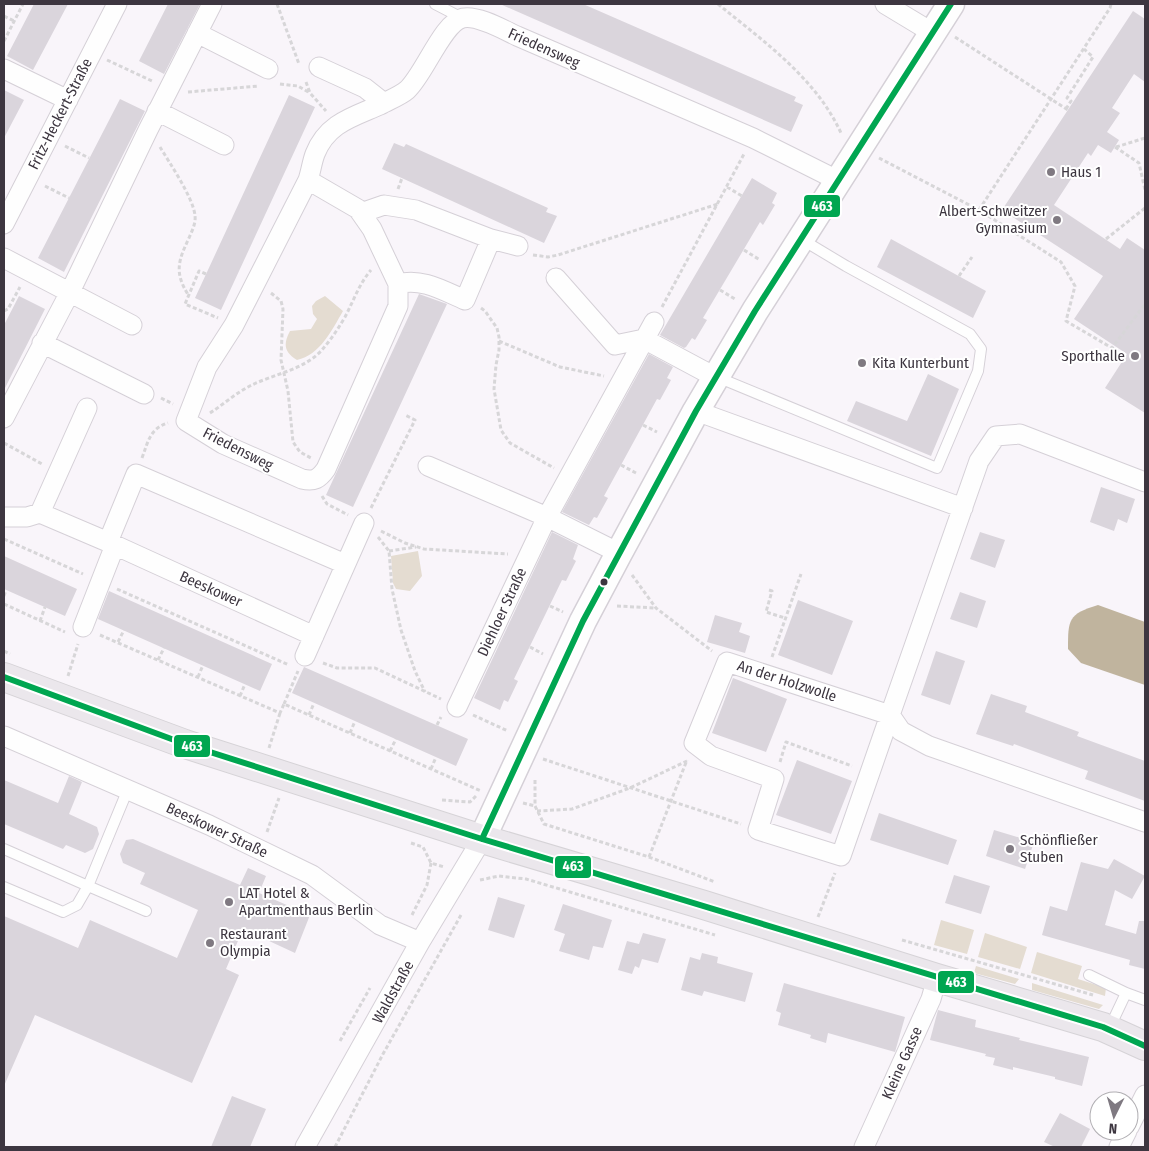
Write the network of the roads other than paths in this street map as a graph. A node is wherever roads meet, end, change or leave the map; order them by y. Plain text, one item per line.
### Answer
1 (117, 4) edge
2 (212, 4) edge
3 (435, 4) edge
4 (885, 4) edge
5 (951, 4) edge
6 (462, 18) junction
7 (197, 33) junction
8 (942, 34) junction
9 (319, 67) dead end
10 (4, 69) edge
11 (269, 80) road end
12 (68, 100) junction
13 (384, 103) junction
14 (157, 111) junction
15 (224, 145) dead end
16 (308, 180) junction
17 (837, 180) junction
18 (361, 213) junction
19 (4, 224) edge
20 (491, 239) junction
21 (800, 239) junction
22 (518, 246) road end
23 (4, 258) edge
24 (556, 278) dead end
25 (398, 284) junction
26 (70, 292) junction
27 (654, 322) road end
28 (132, 325) dead end
29 (644, 340) junction
30 (42, 344) junction
31 (715, 377) junction
32 (144, 394) road end
33 (87, 408) dead end
34 (696, 411) junction
35 (4, 418) edge
36 (428, 466) dead end
37 (1145, 482) edge
38 (963, 508) junction
39 (40, 513) junction
40 (4, 517) edge
41 (548, 518) junction
42 (364, 523) road end
43 (112, 544) junction
44 (618, 553) junction
45 (345, 564) junction
46 (81, 633) road end
47 (314, 636) junction
48 (305, 656) road end
49 (4, 677) edge
50 (458, 707) road end
51 (890, 715) junction
52 (4, 736) edge
53 (128, 789) junction
54 (1145, 822) edge
55 (482, 839) junction
56 (4, 849) edge
57 (88, 886) junction
58 (4, 887) edge
59 (146, 911) dead end
60 (420, 942) junction
61 (1090, 976) dead end
62 (937, 978) junction
63 (1126, 993) junction
64 (1145, 1000) edge
65 (1114, 1018) junction
66 (1145, 1046) edge
67 (1145, 1095) edge
68 (1139, 1107) edge
69 (305, 1147) edge
70 (864, 1147) edge

1 - 12 street, Fritz-Heckert-Straße
2 - 7 street
3 - 6 lane
4 - 8 street
5 - 8 street
6 - 13 street, Friedensweg
6 - 17 street, Friedensweg
7 - 11 street
7 - 14 street
8 - 17 street
9 - 13 street
10 - 12 street
12 - 19 street, Fritz-Heckert-Straße
13 - 16 street, Friedensweg
14 - 15 street
14 - 26 street
16 - 18 street
16 - 25 street, Friedensweg
17 - 21 street
18 - 20 street
18 - 25 street
20 - 22 street
20 - 25 street
21 - 31 street
21 - 31 lane
23 - 26 street
24 - 29 street
26 - 28 street
26 - 30 street
27 - 29 street, Diehloer Straße
29 - 31 street
29 - 41 street, Diehloer Straße
30 - 32 street
30 - 35 street
31 - 34 street
33 - 39 street
34 - 38 street
34 - 44 street
36 - 41 street
37 - 38 street
38 - 51 street
39 - 40 street
39 - 43 street
41 - 44 street
41 - 50 street, Diehloer Straße
42 - 45 street
43 - 45 street
43 - 46 street
43 - 47 street, Beeskower
44 - 55 street
45 - 47 street
47 - 48 street
49 - 55 main road
51 - 51 street, An der Holzwolle
51 - 54 street
52 - 53 street, Beeskower Straße
53 - 57 lane
53 - 60 street, Beeskower Straße
55 - 60 street, Waldstraße
55 - 62 main road
56 - 57 lane
57 - 58 lane
57 - 59 lane
60 - 69 street, Waldstraße
61 - 63 lane
62 - 65 main road
62 - 70 street, Kleine Gasse
63 - 64 lane
63 - 65 lane
65 - 66 main road
67 - 68 street

